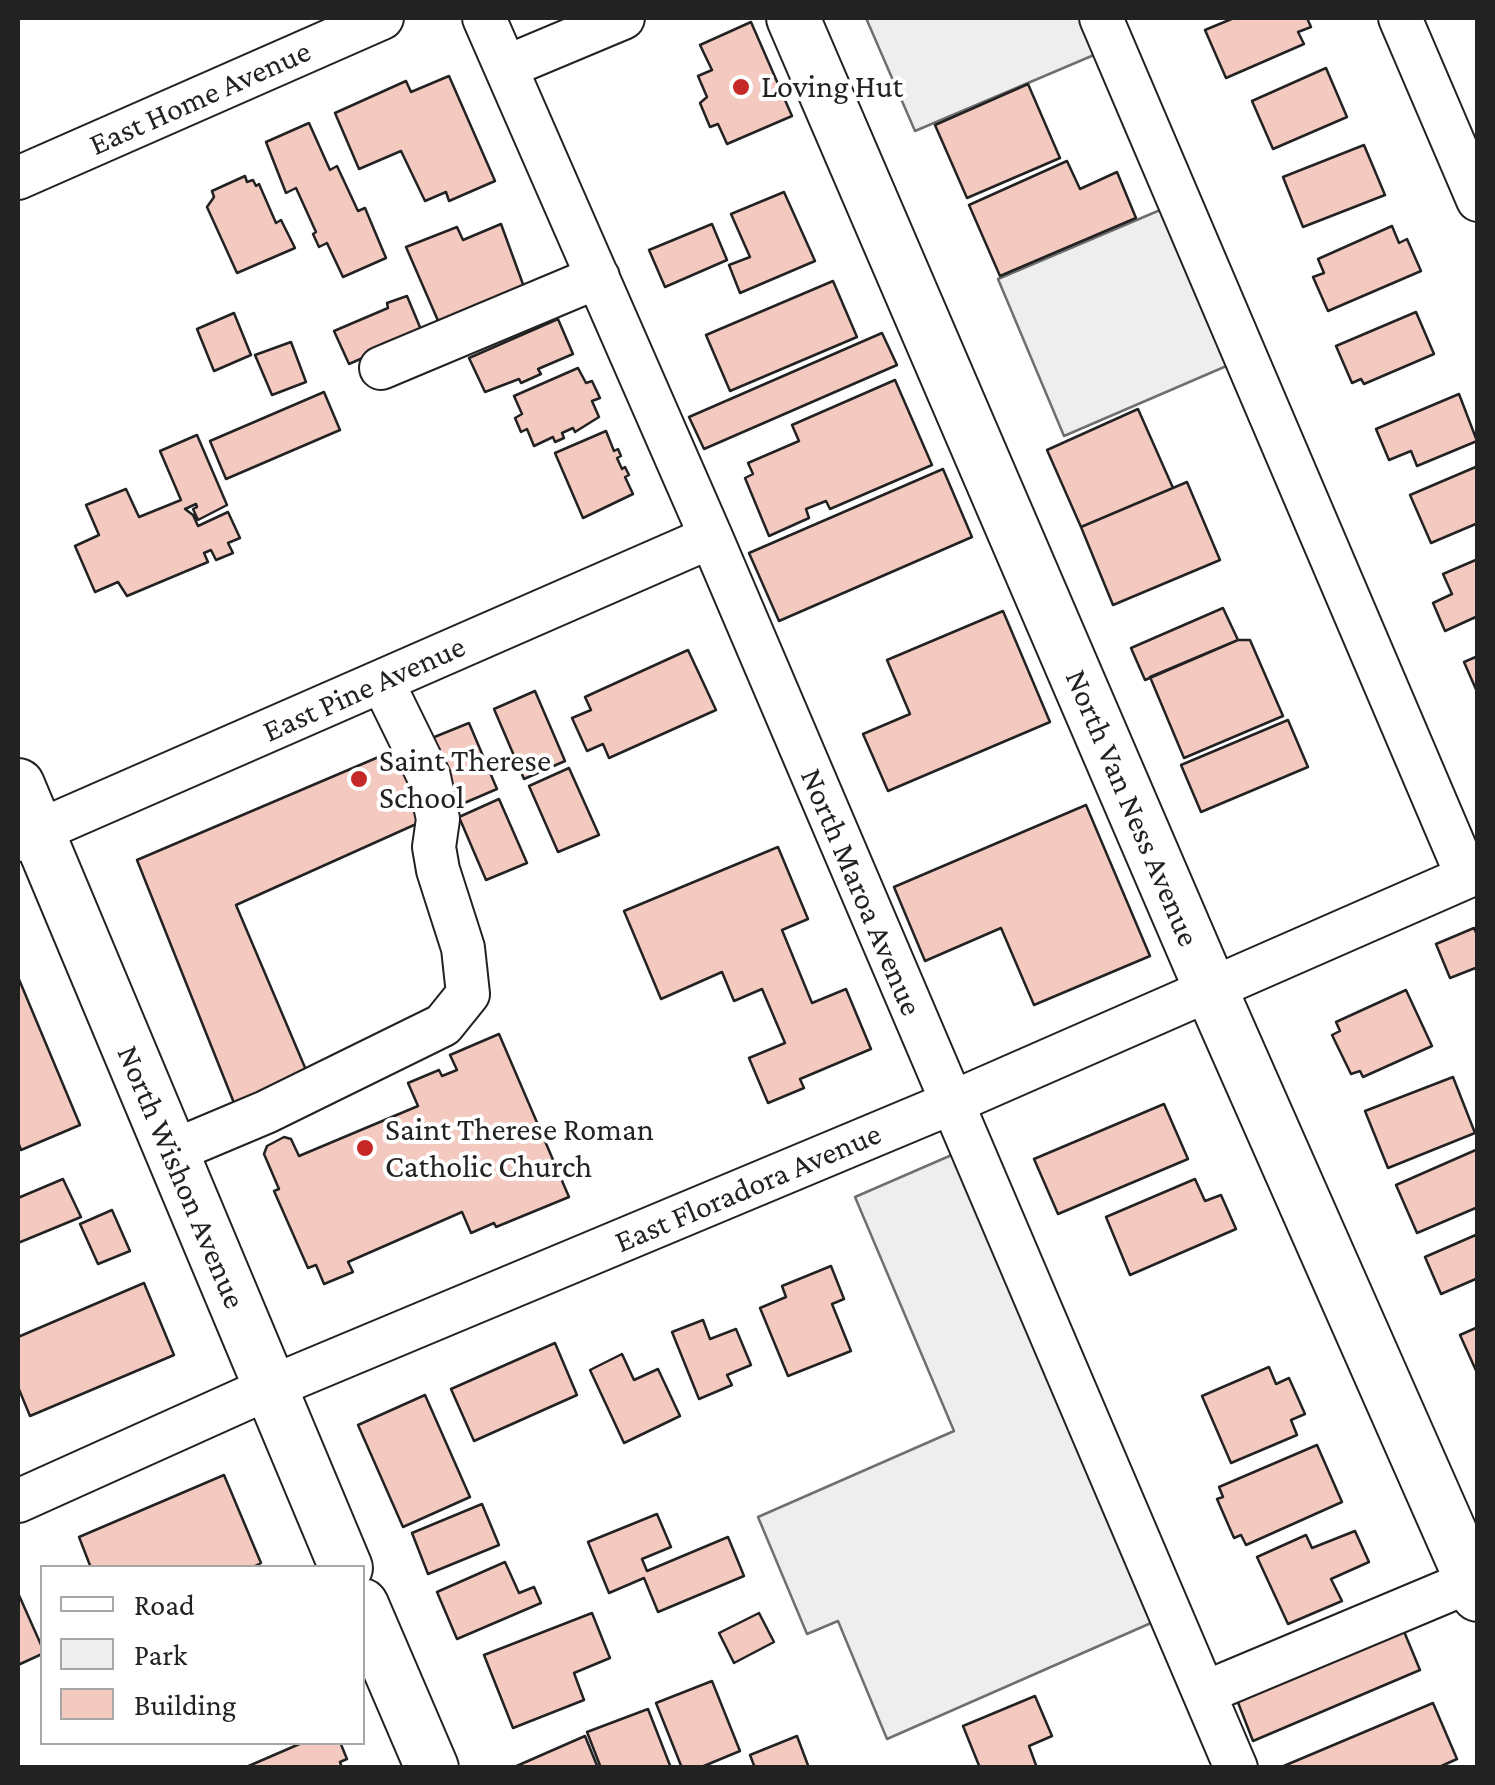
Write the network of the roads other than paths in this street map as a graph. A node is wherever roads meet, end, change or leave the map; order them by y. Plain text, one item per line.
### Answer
1 (382, 18) edge
2 (484, 18) edge
3 (623, 18) edge
4 (793, 18) edge
5 (1100, 18) edge
6 (1400, 18) edge
7 (506, 67) junction
8 (18, 178) edge
9 (1478, 200) edge
10 (598, 277) junction
11 (382, 368) dead end
12 (711, 538) junction
13 (382, 681) junction
14 (24, 819) edge
15 (1472, 874) edge
16 (1211, 990) junction
17 (951, 1103) junction
18 (170, 1152) junction
19 (269, 1388) junction
20 (18, 1501) edge
21 (345, 1565) edge
22 (1474, 1588) edge
23 (365, 1612) edge
24 (1204, 1693) junction
25 (432, 1768) edge
26 (1236, 1768) edge

1 - 8 street, East Home Avenue
2 - 7 street, North Maroa Avenue
3 - 7 street
4 - 16 main road, North Van Ness Avenue
5 - 15 street
6 - 9 street
7 - 10 street, North Maroa Avenue
10 - 11 street
10 - 12 street, North Maroa Avenue
12 - 13 street, East Pine Avenue
12 - 17 street, North Maroa Avenue
13 - 14 street, East Pine Avenue
13 - 18 street
14 - 18 main road, North Wishon Avenue
15 - 16 street, East Floradora Avenue
16 - 17 street, East Floradora Avenue
16 - 22 main road, North Van Ness Avenue
17 - 19 street, East Floradora Avenue
17 - 24 street, North Maroa Avenue
18 - 19 main road, North Wishon Avenue
19 - 20 street, East Floradora Avenue
19 - 21 main road, North Wishon Avenue
22 - 24 street
23 - 25 main road
24 - 26 street, North Maroa Avenue

